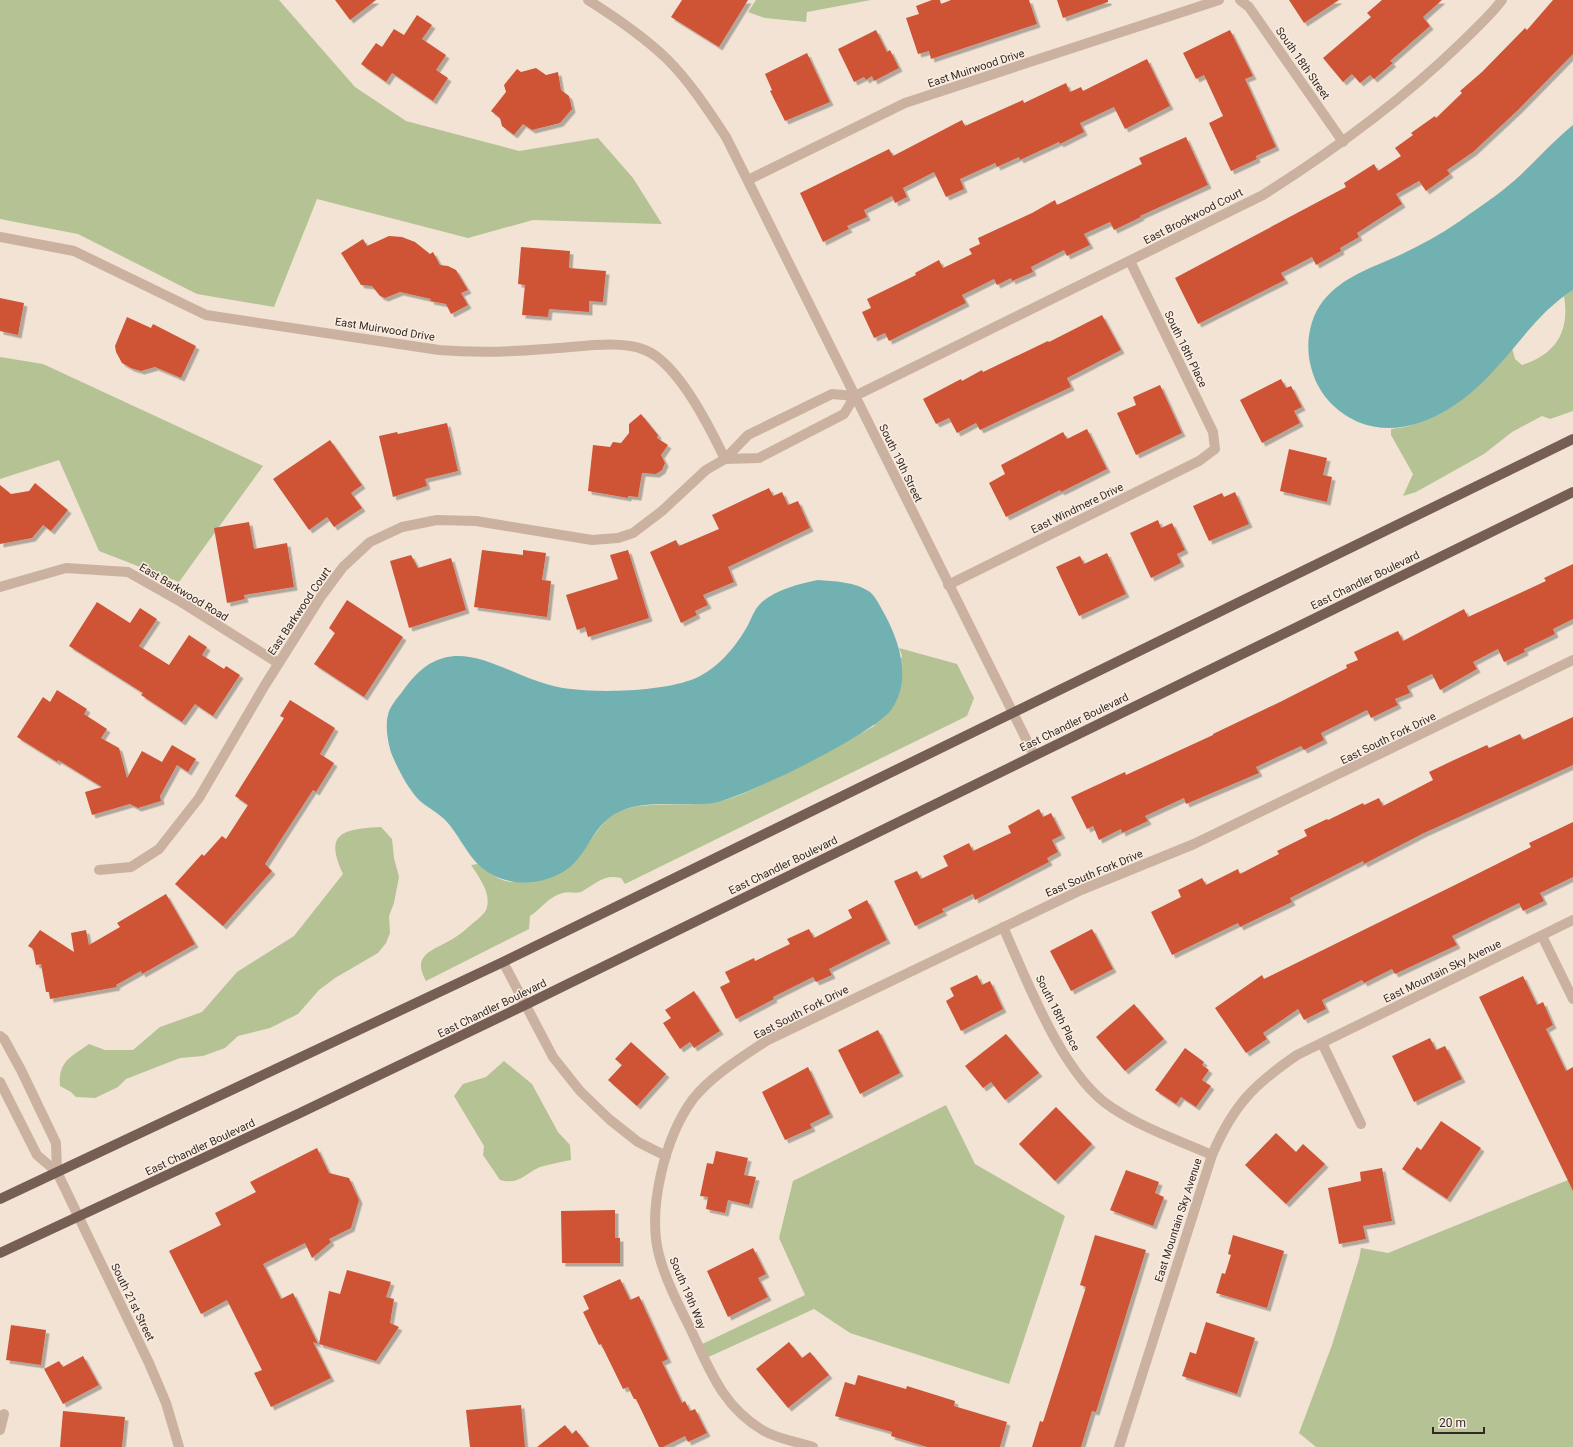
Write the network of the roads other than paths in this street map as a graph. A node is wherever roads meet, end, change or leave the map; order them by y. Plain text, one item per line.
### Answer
1 (588, 0) edge
2 (1219, 0) edge
3 (1240, 0) edge
4 (1502, 0) edge
5 (1343, 142) junction
6 (748, 180) junction
7 (0, 237) edge
8 (1130, 261) junction
9 (855, 396) junction
10 (1573, 439) edge
11 (1215, 450) joint
12 (725, 459) junction
13 (1573, 492) edge
14 (948, 585) junction
15 (0, 587) edge
16 (1573, 660) edge
17 (278, 663) junction
18 (1012, 713) junction
19 (1034, 755) junction
20 (99, 870) dead end
21 (1573, 920) edge
22 (1003, 927) junction
23 (1542, 936) junction
24 (503, 962) junction
25 (1573, 999) edge
26 (525, 1005) junction
27 (0, 1036) edge
28 (1322, 1043) junction
29 (0, 1082) edge
30 (1361, 1124) dead end
31 (1212, 1155) junction
32 (666, 1156) junction
33 (57, 1172) junction
34 (0, 1199) edge
35 (78, 1216) junction
36 (0, 1253) edge
37 (4, 1414) dead end
38 (0, 1430) edge
39 (179, 1447) edge
40 (813, 1447) edge
41 (1119, 1447) edge

1 - 6 street, South 19th Street
2 - 6 street, East Muirwood Drive
3 - 5 street, South 18th Street
4 - 5 street, East Brookwood Court
5 - 8 street, East Brookwood Court
6 - 9 street, South 19th Street
7 - 12 street, East Muirwood Drive
8 - 9 street, East Brookwood Court
8 - 11 street, South 18th Place
9 - 12 street, East Barkwood Court
9 - 12 street, East Barkwood Court
9 - 14 street, South 19th Street
10 - 18 main road
11 - 14 street, East Windmere Drive
12 - 17 street, East Barkwood Court
13 - 19 main road, East Chandler Boulevard
14 - 18 street, South 19th Street
15 - 17 street, East Barkwood Road
16 - 22 street, East South Fork Drive
17 - 20 street, East Barkwood Court
18 - 19 street, South 19th Street
18 - 24 main road
19 - 26 main road, East Chandler Boulevard
21 - 23 street, East Mountain Sky Avenue
22 - 31 street, South 18th Place
22 - 32 street, East South Fork Drive
23 - 25 street
23 - 28 street, East Mountain Sky Avenue
24 - 26 street
24 - 33 main road
26 - 32 street
26 - 35 main road, East Chandler Boulevard
27 - 33 street, South 21st Street
28 - 30 street
28 - 31 street, East Mountain Sky Avenue
29 - 33 street, South 21st Street
31 - 41 street, East Mountain Sky Avenue
32 - 40 street, South 19th Way
33 - 34 main road
33 - 35 street, South 21st Street
35 - 36 main road, East Chandler Boulevard
35 - 39 street, South 21st Street
37 - 38 street

